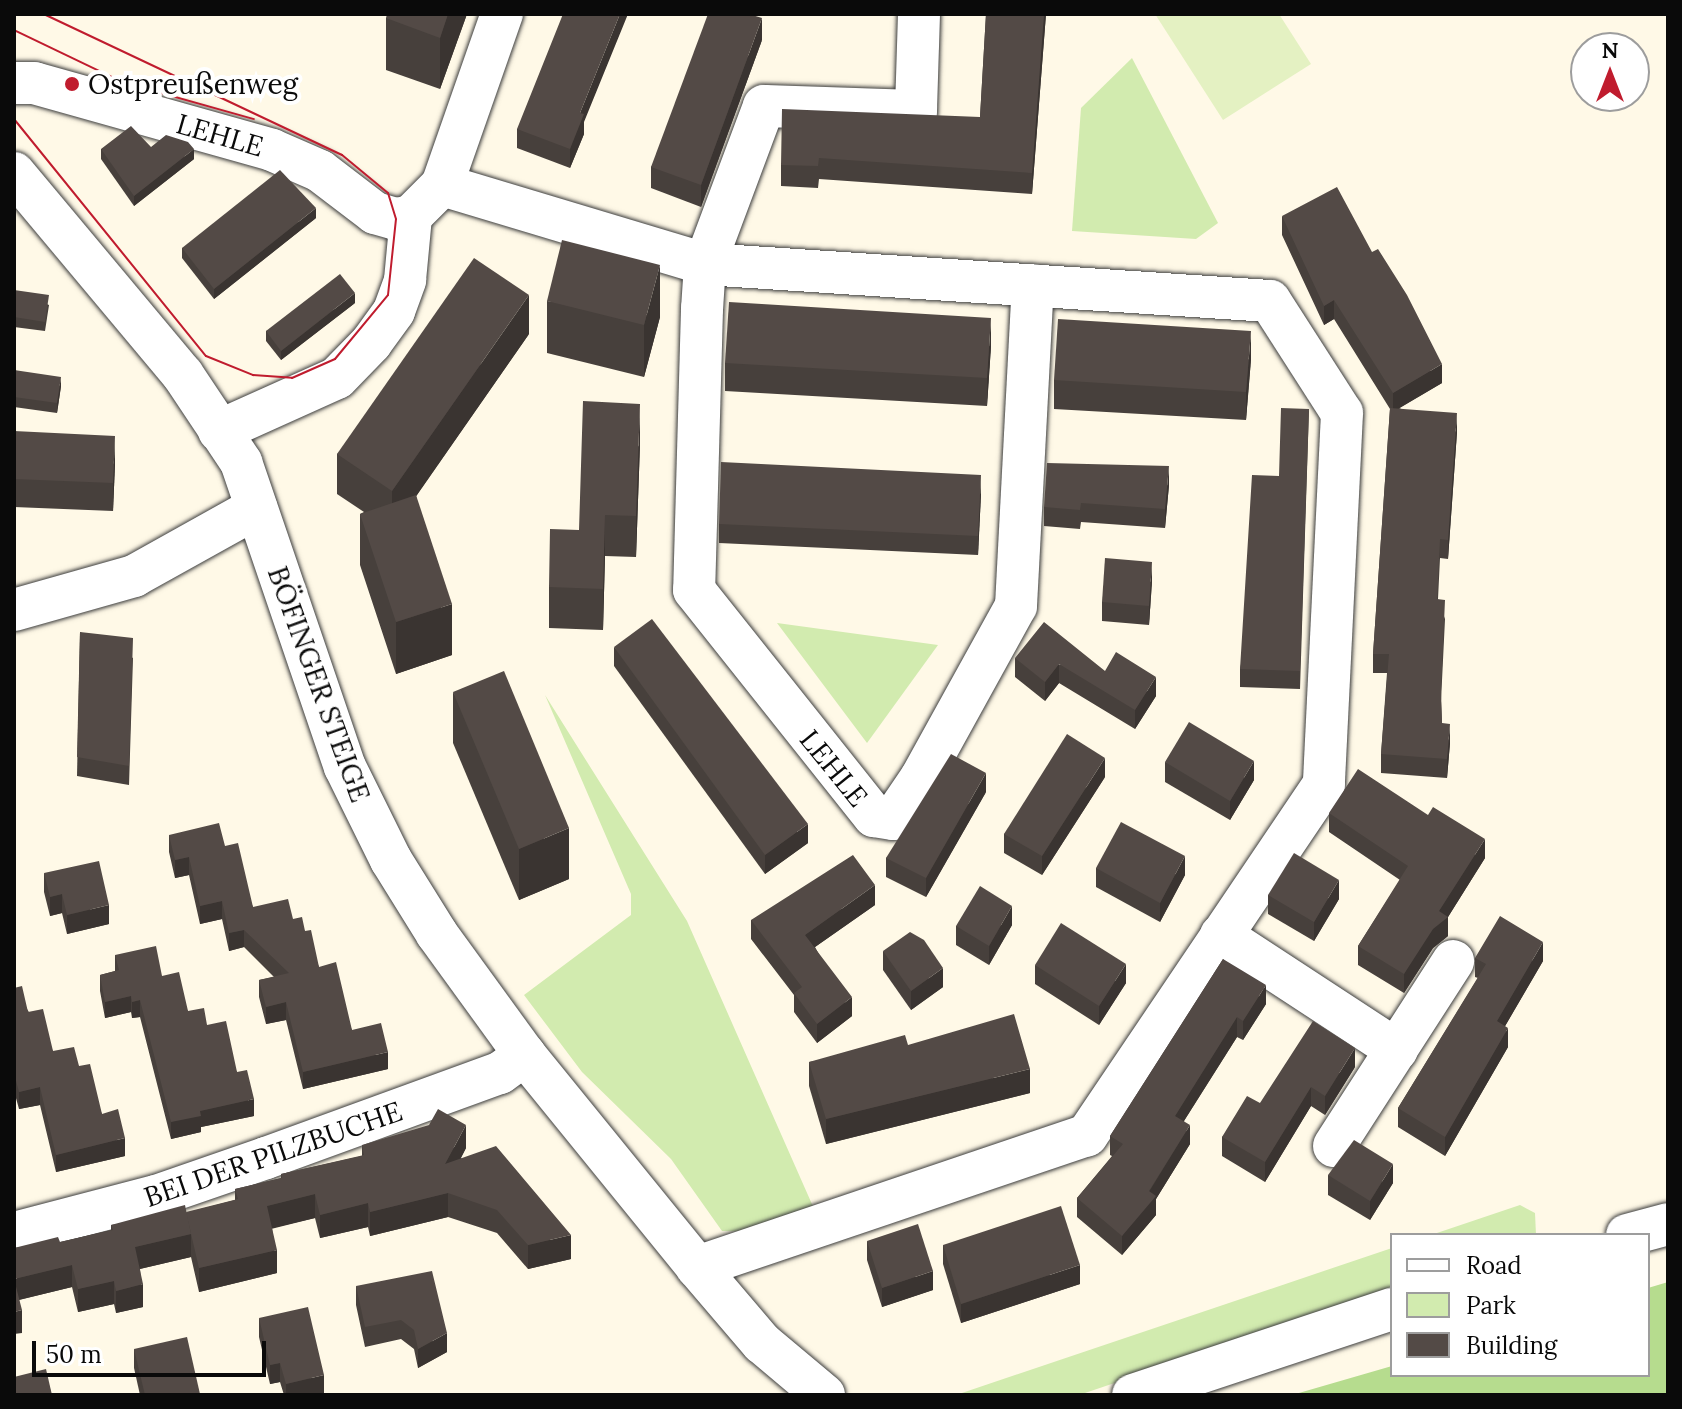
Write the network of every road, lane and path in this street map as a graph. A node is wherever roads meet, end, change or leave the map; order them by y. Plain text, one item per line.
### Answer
1 (502, 14) edge
2 (919, 14) edge
3 (14, 83) edge
4 (14, 173) edge
5 (442, 185) junction
6 (411, 216) junction
7 (705, 264) junction
8 (1033, 285) junction
9 (219, 431) junction
10 (256, 508) junction
11 (14, 610) edge
12 (1221, 935) junction
13 (1453, 961) dead end
14 (1397, 1050) junction
15 (525, 1055) junction
16 (1334, 1146) dead end
17 (1668, 1224) edge
18 (14, 1233) edge
19 (1634, 1233) edge
20 (697, 1267) junction
21 (1390, 1310) edge
22 (824, 1395) edge
23 (1133, 1395) edge

1 - 5 street
2 - 7 street
3 - 6 street, LEHLE
4 - 9 street, BÖFINGER STEIGE
5 - 6 street
5 - 7 street
6 - 9 street
7 - 8 street
7 - 8 street, LEHLE
8 - 12 street
9 - 10 street, BÖFINGER STEIGE
10 - 11 street
10 - 15 street, BÖFINGER STEIGE
12 - 14 street
12 - 20 street
13 - 14 street
14 - 16 street
15 - 18 street, BEI DER PILZBUCHE
15 - 20 street, BÖFINGER STEIGE
17 - 19 street
20 - 22 street, BÖFINGER STEIGE
21 - 23 street

